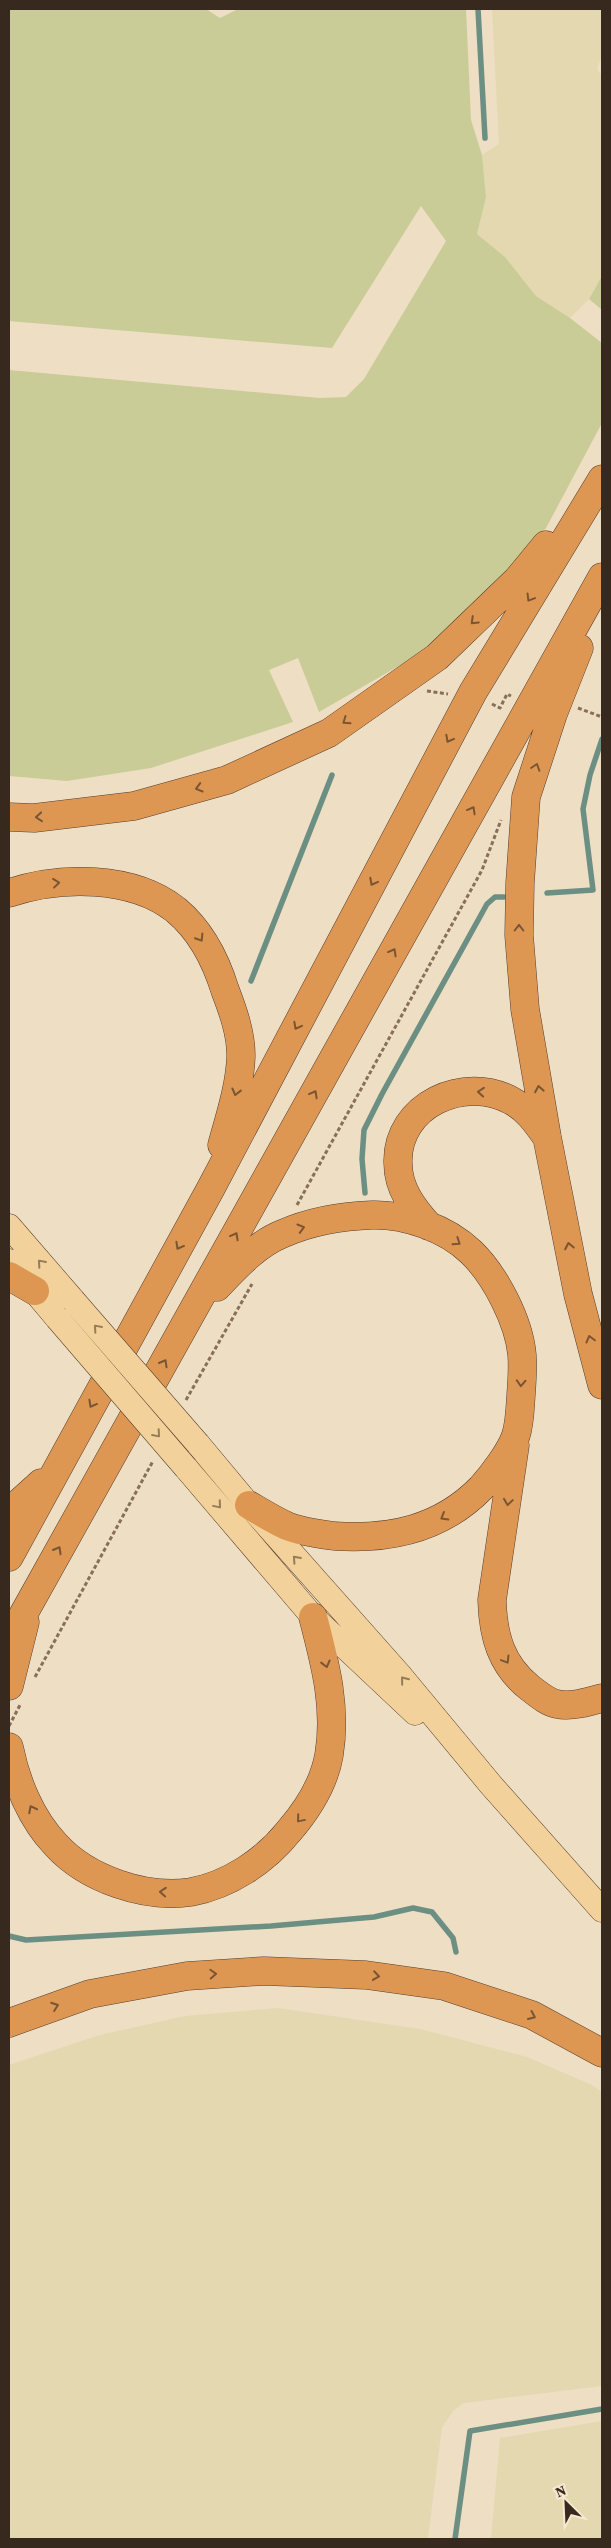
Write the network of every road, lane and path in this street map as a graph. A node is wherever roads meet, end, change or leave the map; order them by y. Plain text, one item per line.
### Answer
1 (602, 480) edge
2 (602, 577) edge
3 (602, 586) edge
4 (577, 708) dead end
5 (601, 717) edge
6 (9, 817) edge
7 (9, 893) edge
8 (547, 1137) junction
9 (211, 1188) junction
10 (9, 1226) edge
11 (429, 1226) junction
12 (9, 1261) edge
13 (9, 1276) edge
14 (35, 1291) junction
15 (195, 1309) junction
16 (602, 1385) edge
17 (516, 1436) junction
18 (56, 1469) junction
19 (249, 1505) junction
20 (9, 1512) edge
21 (9, 1557) edge
22 (34, 1593) junction
23 (313, 1617) junction
24 (9, 1640) edge
25 (9, 1686) edge
26 (602, 1698) edge
27 (9, 1747) edge
28 (491, 1785) junction
29 (602, 1910) edge
30 (9, 2023) edge
31 (602, 2053) edge

1 -> 6 highway
1 -> 9 highway
15 -> 2 highway
8 -> 3 highway
4 - 5 path
7 -> 9 highway
8 -> 11 highway
16 -> 8 highway
9 -> 18 highway
19 -> 10 main road, bridge
15 -> 11 highway
11 -> 17 highway
12 - 14 main road
13 - 14 highway
14 -> 23 main road, bridge
22 -> 15 highway
17 -> 19 highway
17 -> 26 highway
18 - 20 highway
18 - 21 highway
28 -> 19 main road
22 - 24 highway
22 - 25 highway
23 -> 27 highway
23 - 28 main road
28 - 29 main road
30 -> 31 highway

